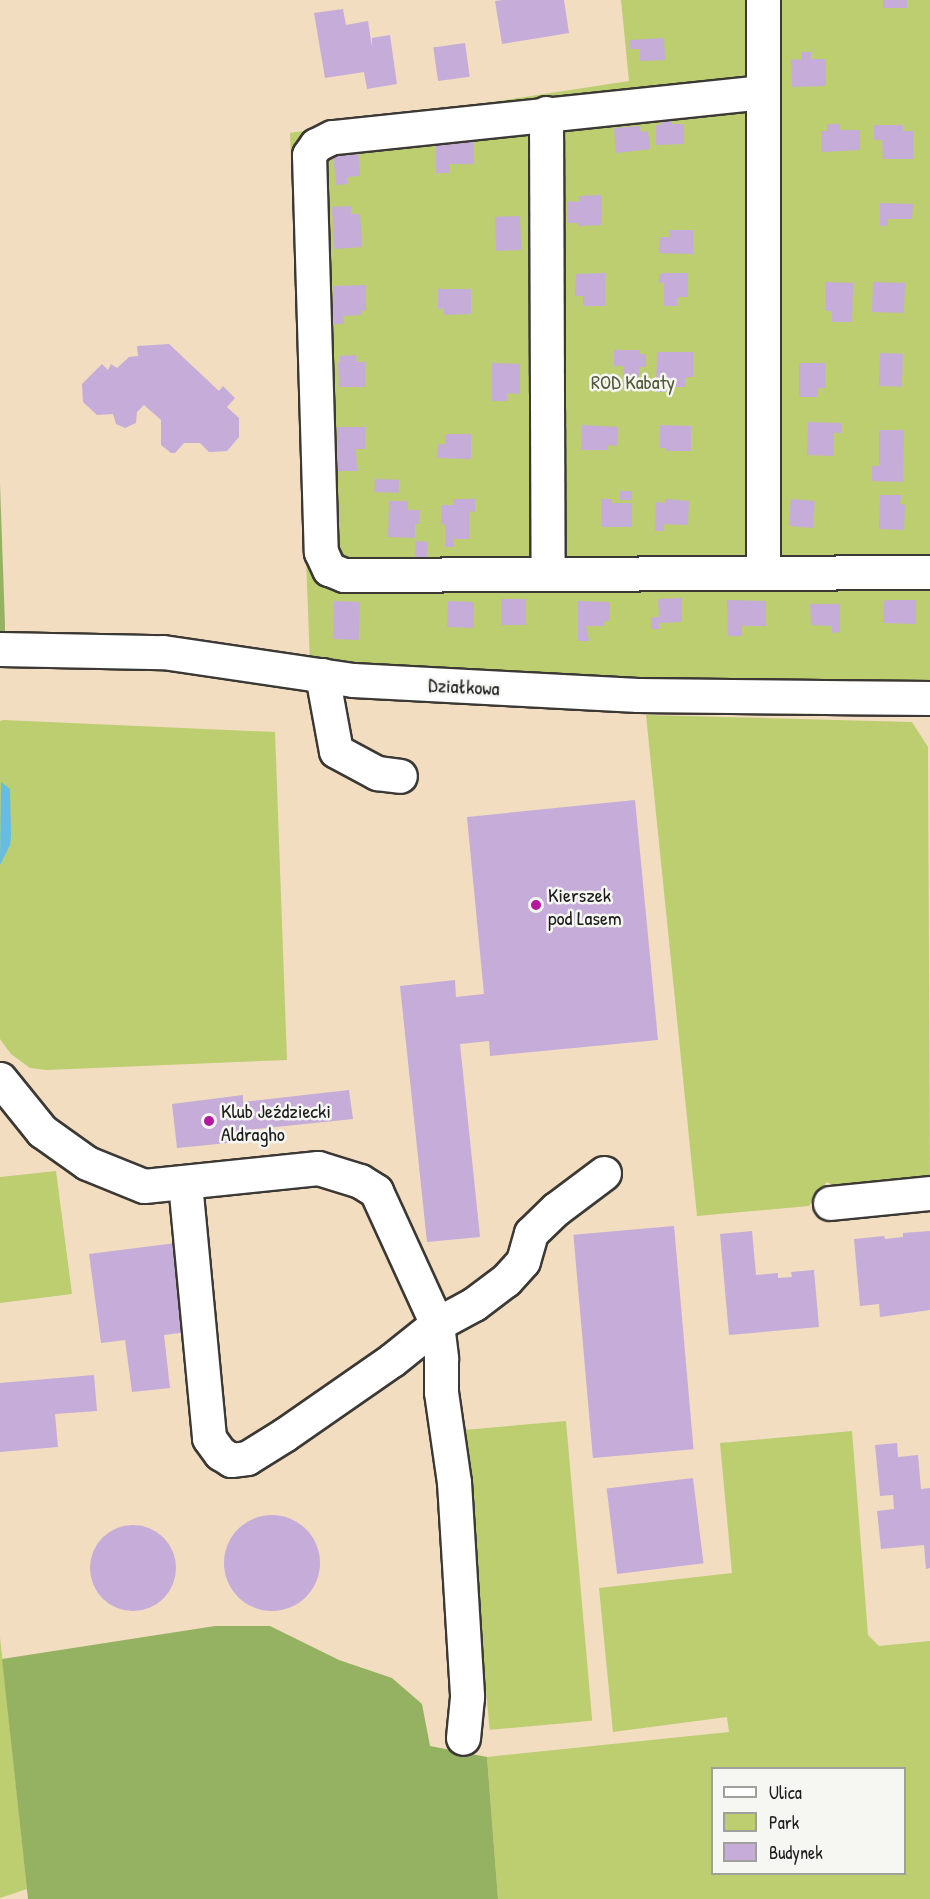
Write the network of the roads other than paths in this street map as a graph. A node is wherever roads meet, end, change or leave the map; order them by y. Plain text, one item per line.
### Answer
1 (764, 0) edge
2 (763, 92) junction
3 (546, 113) junction
4 (763, 572) junction
5 (930, 573) edge
6 (548, 574) junction
7 (0, 649) edge
8 (322, 675) junction
9 (930, 698) edge
10 (400, 776) dead end
11 (0, 1079) edge
12 (604, 1173) dead end
13 (185, 1183) junction
14 (930, 1193) edge
15 (830, 1203) dead end
16 (437, 1324) junction
17 (463, 1738) dead end

1 - 2 street
2 - 3 street
2 - 4 street
3 - 6 street
3 - 6 street
4 - 5 street
4 - 6 street
7 - 8 street, Działkowa
8 - 9 street, Działkowa
8 - 10 street
11 - 13 street
12 - 16 street
13 - 16 street
13 - 16 street
14 - 15 street
16 - 17 street

